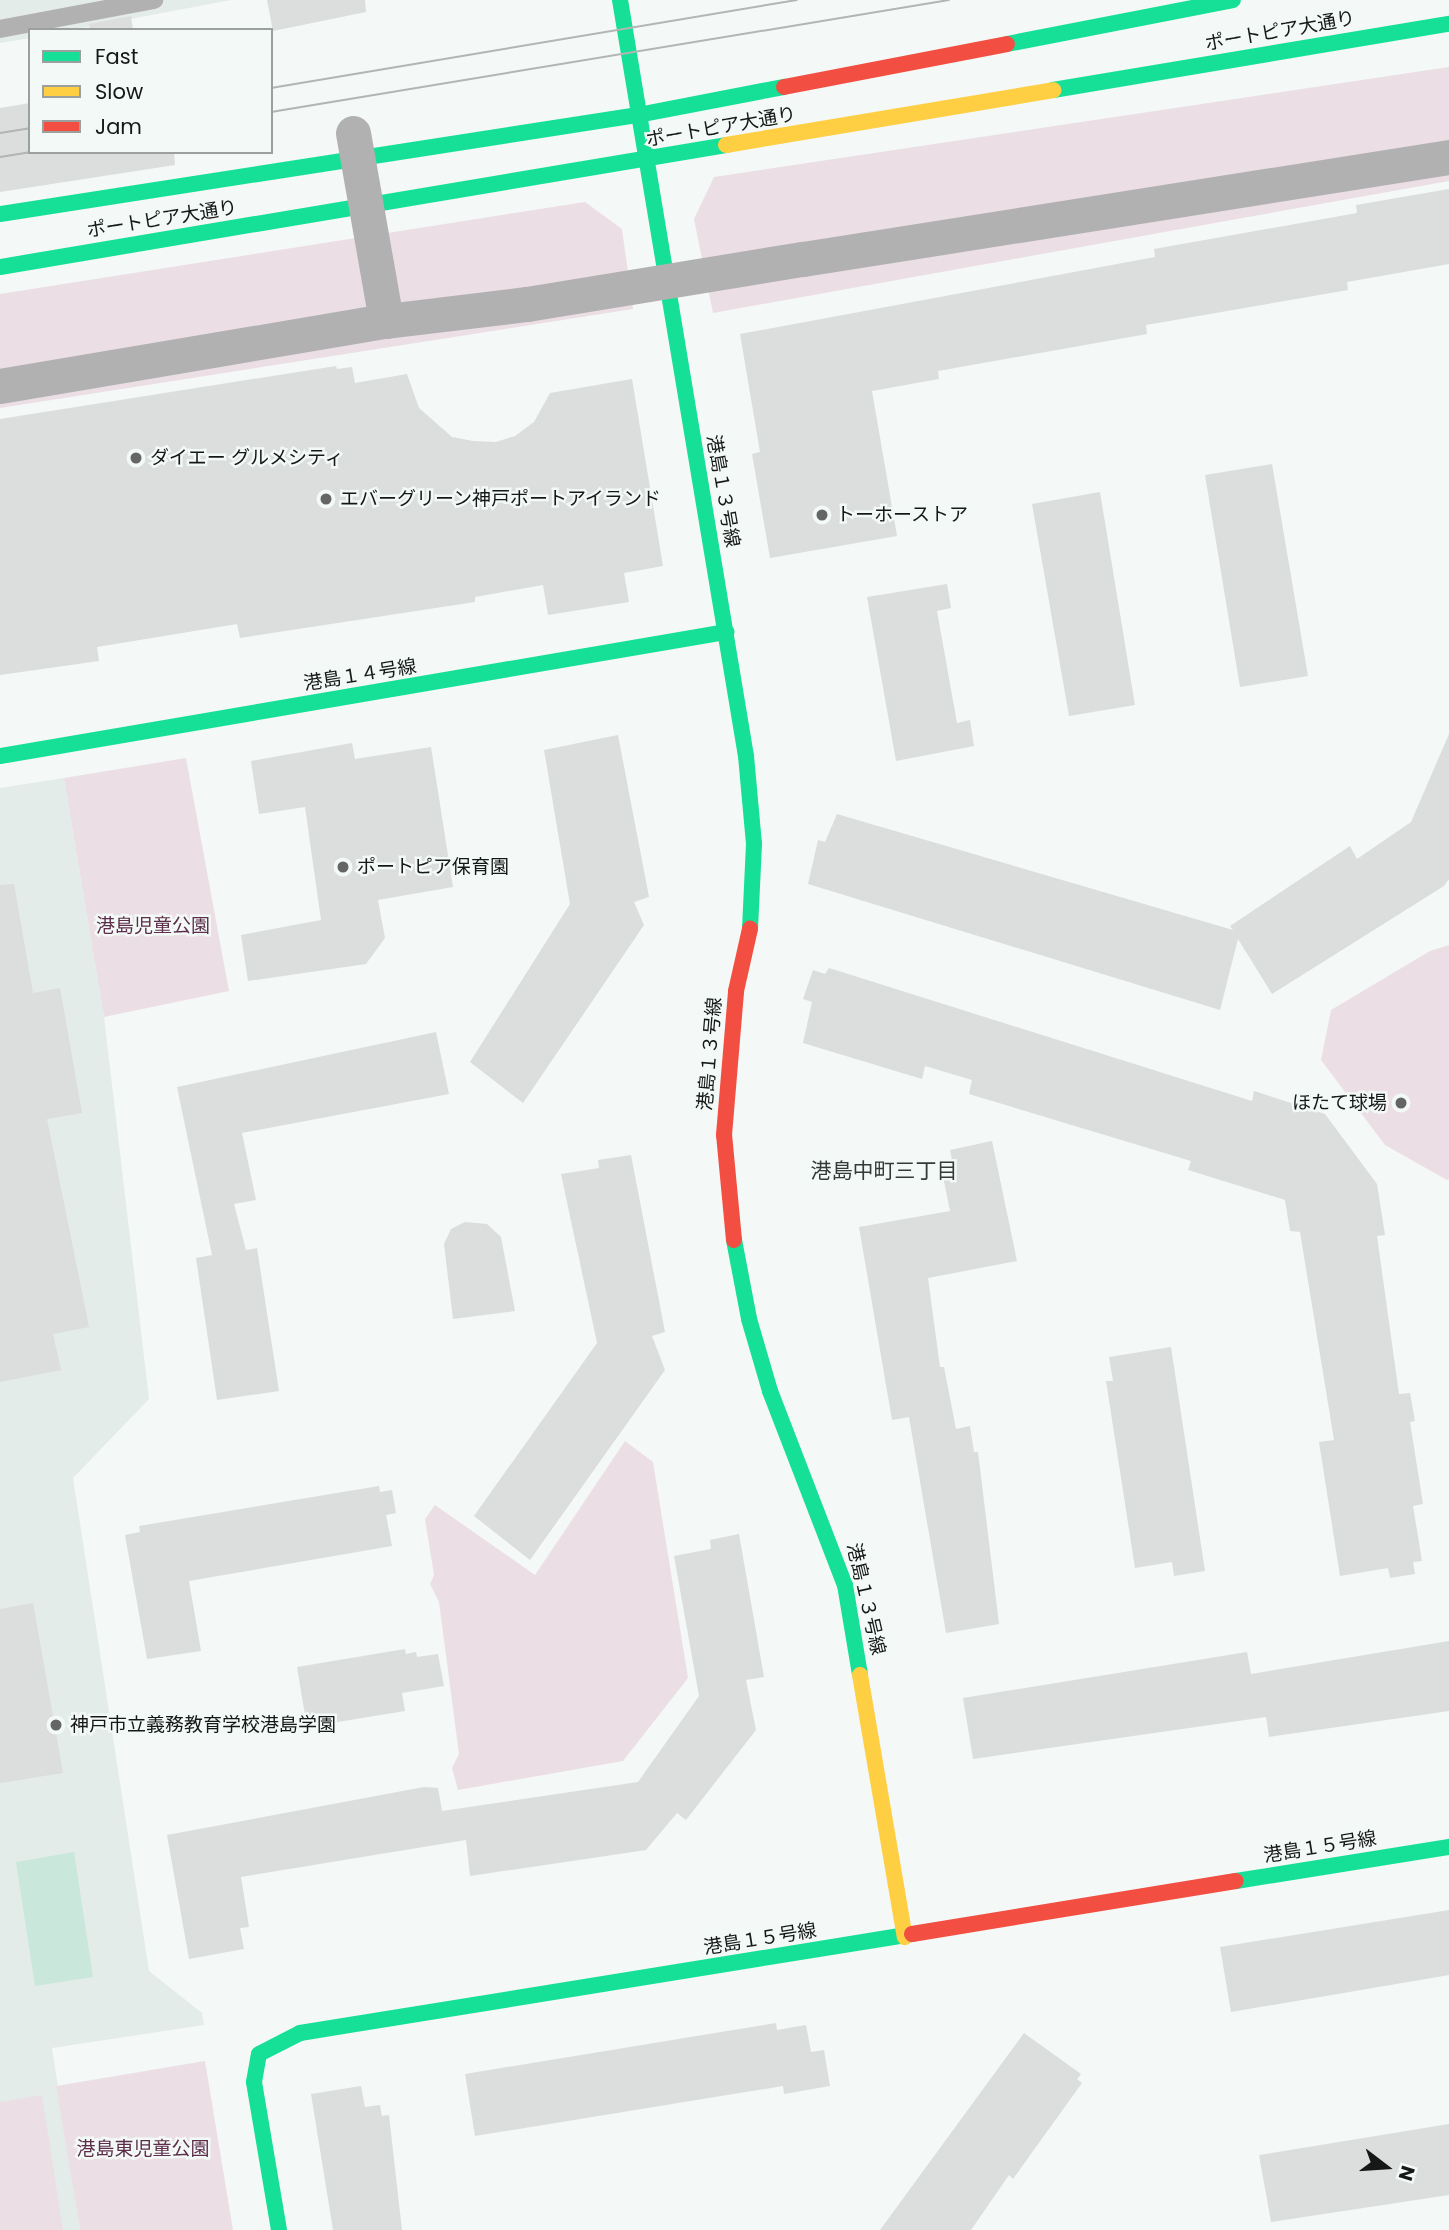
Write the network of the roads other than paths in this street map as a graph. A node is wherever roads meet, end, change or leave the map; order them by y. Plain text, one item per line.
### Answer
1 (154, 0) edge
2 (620, 0) edge
3 (1233, 0) edge
4 (1449, 24) edge
5 (0, 29) edge
6 (638, 115) junction
7 (352, 133) dead end
8 (1449, 157) edge
9 (646, 161) junction
10 (0, 214) edge
11 (0, 267) edge
12 (387, 321) junction
13 (0, 386) edge
14 (726, 632) junction
15 (0, 756) edge
16 (1449, 1847) edge
17 (905, 1937) junction
18 (279, 2230) edge

1 - 5 lane
2 - 6 street, 港島１３号線
3 - 6 street, ポートピア大通り
4 - 9 street, ポートピア大通り
6 - 9 street, 港島１３号線
6 - 10 street, ポートピア大通り
7 - 12 street, bridge
8 - 12 street, bridge
9 - 11 street, ポートピア大通り
9 - 14 street, 港島１３号線
12 - 13 street
14 - 15 street, 港島１４号線
14 - 17 street, 港島１３号線
16 - 17 street, 港島１５号線
17 - 18 street, 港島１５号線

